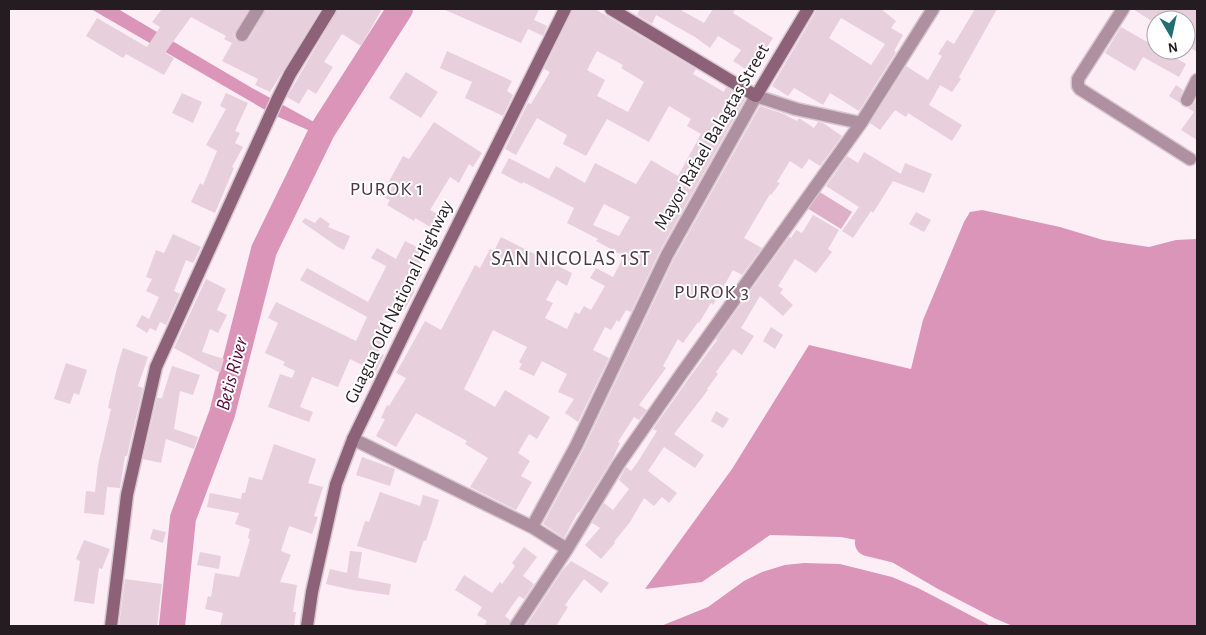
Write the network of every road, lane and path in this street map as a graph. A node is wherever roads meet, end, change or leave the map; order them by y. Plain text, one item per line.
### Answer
1 (258, 9) edge
2 (330, 9) edge
3 (566, 9) edge
4 (611, 9) edge
5 (808, 9) edge
6 (934, 9) edge
7 (1123, 9) edge
8 (242, 35) dead end
9 (1197, 80) edge
10 (756, 96) junction
11 (1187, 100) dead end
12 (861, 123) junction
13 (1190, 159) dead end
14 (353, 439) junction
15 (532, 528) junction
16 (567, 549) junction
17 (111, 626) edge
18 (307, 626) edge
19 (516, 626) edge

1 - 8 street
2 - 17 street
3 - 14 street, Guagua Old National Highway
4 - 10 street
5 - 10 street, Mayor Rafael Balagtas Street
6 - 12 street
7 - 13 street
9 - 11 street
10 - 12 street
10 - 15 street, Mayor Rafael Balagtas Street
12 - 16 street
14 - 15 street
14 - 18 street, Guagua Old National Highway
15 - 16 street
16 - 19 street

